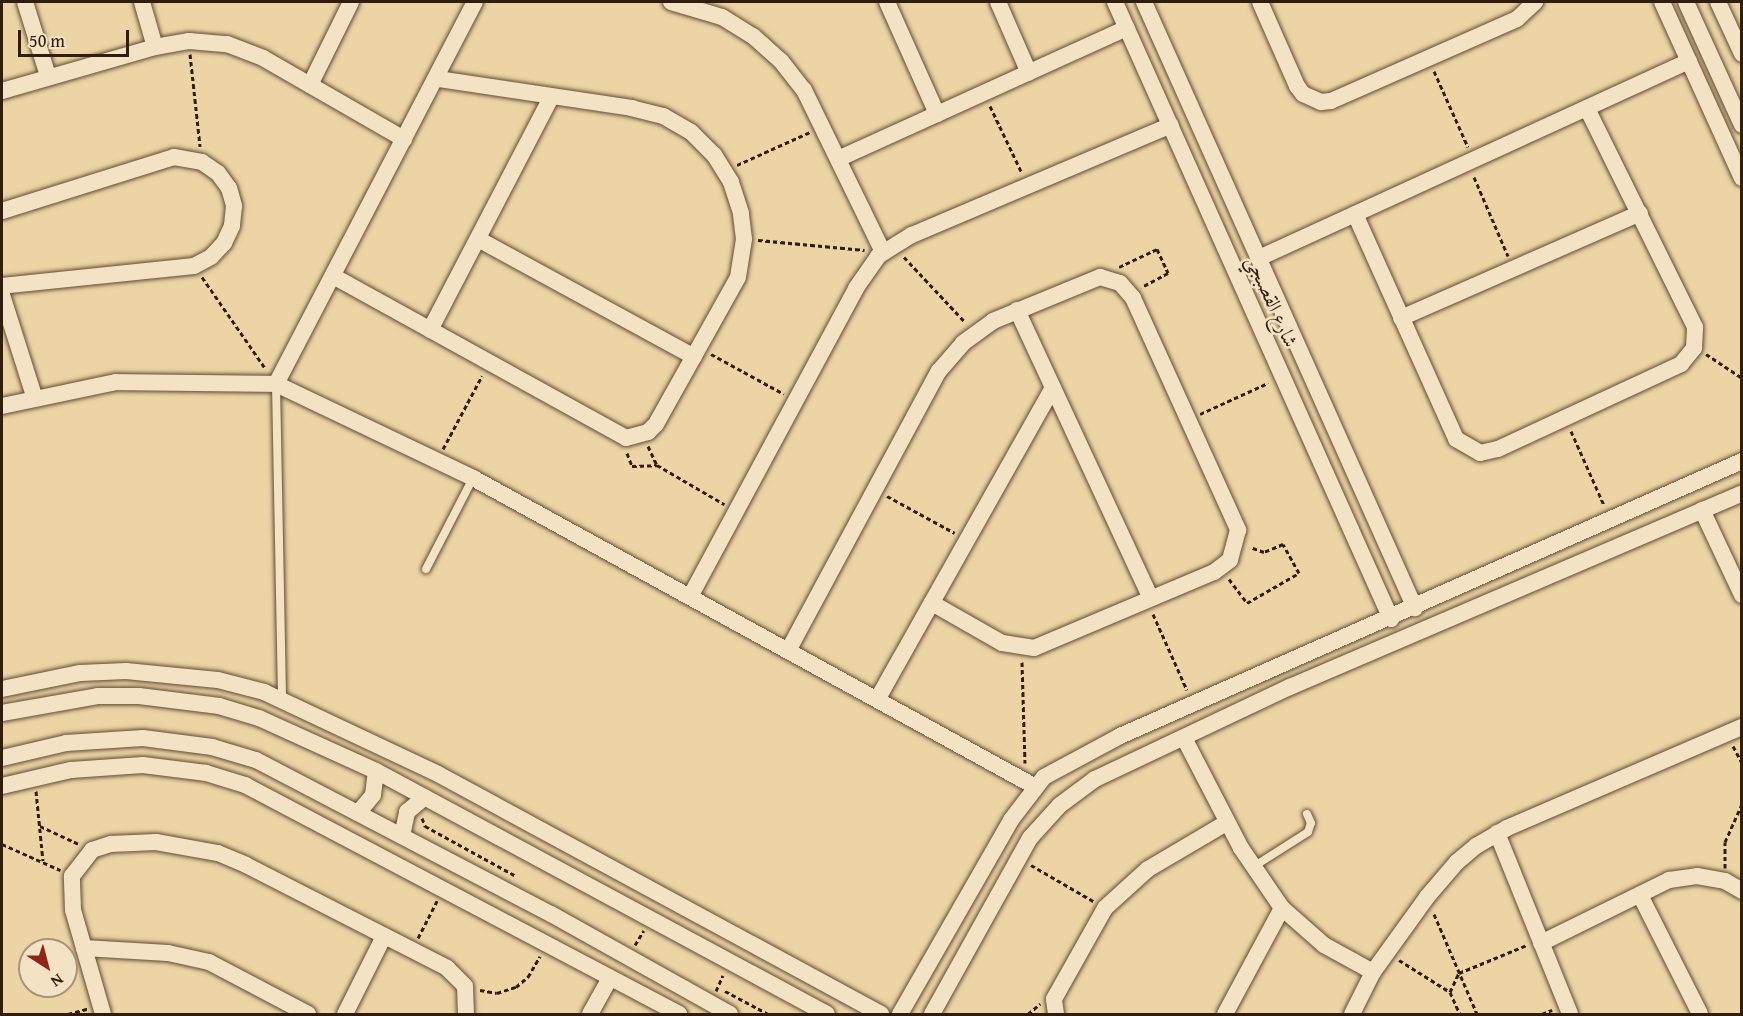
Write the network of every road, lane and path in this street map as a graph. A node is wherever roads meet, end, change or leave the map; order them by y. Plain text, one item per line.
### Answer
1 (25, 2) edge
2 (142, 2) edge
3 (351, 2) edge
4 (475, 2) edge
5 (671, 2) edge
6 (887, 2) edge
7 (998, 2) edge
8 (1115, 2) edge
9 (1144, 2) edge
10 (1260, 2) edge
11 (1534, 2) edge
12 (1662, 2) edge
13 (1686, 2) edge
14 (1718, 2) edge
15 (706, 6) edge
16 (1127, 28) junction
17 (189, 41) junction
18 (155, 47) junction
19 (1742, 54) edge
20 (1428, 58) junction
21 (1689, 61) junction
22 (1029, 73) junction
23 (48, 76) junction
24 (437, 79) junction
25 (310, 85) junction
26 (2, 91) edge
27 (984, 93) junction
28 (551, 98) junction
29 (1587, 108) junction
30 (937, 114) junction
31 (1171, 125) junction
32 (1742, 125) edge
33 (822, 126) junction
34 (404, 139) junction
35 (838, 159) junction
36 (1471, 161) junction
37 (202, 162) junction
38 (724, 171) junction
39 (1742, 178) edge
40 (1028, 186) junction
41 (1233, 200) junction
42 (1209, 210) junction
43 (2, 211) edge
44 (1640, 213) junction
45 (1355, 214) junction
46 (478, 239) junction
47 (744, 239) junction
48 (888, 248) junction
49 (1259, 258) junction
50 (194, 266) junction
51 (1514, 269) junction
52 (333, 276) junction
53 (1100, 277) junction
54 (2, 286) edge
55 (1130, 294) junction
56 (2, 296) edge
57 (1017, 310) junction
58 (1401, 318) junction
59 (430, 330) junction
60 (976, 333) junction
61 (1694, 348) junction
62 (697, 352) junction
63 (489, 363) junction
64 (1283, 376) junction
65 (1742, 378) edge
66 (276, 384) junction
67 (1053, 388) junction
68 (34, 396) junction
69 (795, 401) junction
70 (2, 406) edge
71 (1565, 418) junction
72 (1188, 420) junction
73 (648, 432) junction
74 (624, 437) junction
75 (436, 461) junction
76 (1742, 461) edge
77 (657, 465) junction
78 (473, 478) junction
79 (875, 490) junction
80 (1742, 493) edge
81 (1702, 510) junction
82 (736, 511) junction
83 (1611, 520) junction
84 (968, 540) junction
85 (1238, 541) junction
86 (1395, 562) junction
87 (1222, 567) junction
88 (426, 569) dead end
89 (1372, 574) junction
90 (1741, 593) edge
91 (691, 595) junction
92 (1148, 598) junction
93 (932, 603) junction
94 (1415, 608) junction
95 (1391, 619) junction
96 (1022, 648) junction
97 (789, 649) junction
98 (1270, 670) junction
99 (1290, 687) junction
100 (2, 689) edge
101 (264, 692) junction
102 (878, 698) junction
103 (282, 699) junction
104 (1194, 705) junction
105 (2, 713) edge
106 (259, 718) junction
107 (1742, 727) edge
108 (1184, 738) junction
109 (9, 756) edge
110 (376, 771) junction
111 (28, 779) junction
112 (1030, 783) junction
113 (2, 786) edge
114 (425, 796) junction
115 (1742, 804) edge
116 (358, 813) junction
117 (428, 814) dead end
118 (1307, 814) dead end
119 (1226, 823) junction
120 (39, 826) junction
121 (1497, 833) junction
122 (402, 836) junction
123 (2, 844) edge
124 (92, 850) junction
125 (1019, 858) junction
126 (43, 861) junction
127 (1253, 867) junction
128 (72, 876) junction
129 (516, 876) dead end
130 (1725, 881) junction
131 (643, 887) junction
132 (443, 889) junction
133 (1742, 891) edge
134 (1640, 895) junction
135 (1427, 897) junction
136 (1105, 908) junction
137 (1282, 908) junction
138 (551, 914) junction
139 (634, 917) junction
140 (645, 928) junction
141 (655, 934) dead end
142 (384, 936) junction
143 (627, 938) dead end
144 (1540, 941) junction
145 (542, 942) junction
146 (84, 948) junction
147 (647, 949) dead end
148 (412, 950) junction
149 (633, 950) junction
150 (1387, 953) junction
151 (1373, 972) junction
152 (1459, 973) junction
153 (734, 977) dead end
154 (610, 978) junction
155 (707, 982) dead end
156 (918, 983) junction
157 (465, 986) junction
158 (717, 988) junction
159 (1450, 992) junction
160 (942, 996) junction
161 (719, 1010) edge
162 (103, 1014) edge
163 (308, 1014) edge
164 (345, 1014) edge
165 (466, 1014) edge
166 (590, 1014) edge
167 (679, 1014) edge
168 (768, 1014) edge
169 (827, 1014) edge
170 (881, 1014) edge
171 (900, 1014) edge
172 (932, 1014) edge
173 (1056, 1014) edge
174 (1225, 1014) edge
175 (1352, 1014) edge
176 (1460, 1014) edge
177 (1477, 1014) edge
178 (1570, 1014) edge
179 (1700, 1014) edge

1 - 23 street
2 - 18 street
3 - 25 street
4 - 24 street
5 - 15 street
6 - 30 street
7 - 22 street
8 - 16 street, شارع القصبجي
9 - 41 street, شارع القصبجي
10 - 20 street
11 - 20 street
12 - 21 street
13 - 32 street
14 - 19 street
15 - 33 street
16 - 22 street
16 - 31 street, شارع القصبجي
17 - 18 street
17 - 25 street
17 - 37 path
18 - 23 street
20 - 36 path
21 - 29 street
21 - 39 street
22 - 27 street
23 - 26 street
24 - 28 street
24 - 34 street
25 - 34 street
27 - 30 street
27 - 40 path
28 - 38 street
28 - 46 street
29 - 36 street
29 - 44 street
30 - 35 street
31 - 40 street
31 - 42 street, شارع القصبجي
33 - 35 street
33 - 38 path
34 - 52 street
35 - 48 street
36 - 45 street
36 - 51 path
37 - 43 street
37 - 50 street
38 - 47 street
40 - 48 street
41 - 42 street
41 - 49 street, شارع القصبجي
42 - 64 street, شارع القصبجي
44 - 51 street
44 - 61 street
45 - 49 street
45 - 58 street
46 - 59 street
46 - 62 street
47 - 48 path
47 - 62 street
48 - 60 path
48 - 69 street
49 - 86 street, شارع القصبجي
50 - 54 street
50 - 66 path
51 - 58 street
52 - 59 street
52 - 66 street
53 - 55 street
53 - 55 path
53 - 57 street
55 - 72 street
56 - 68 street
57 - 60 street
57 - 67 street
58 - 71 street
59 - 63 street
60 - 79 street
61 - 65 path
61 - 71 street
62 - 69 path
62 - 73 street
63 - 74 street
63 - 75 path
64 - 72 path
64 - 89 street, شارع القصبجي
66 - 68 street
66 - 75 street
66 - 103 lane
67 - 84 street
67 - 92 street
68 - 70 street
69 - 82 street
71 - 83 path
72 - 85 street
73 - 74 street
73 - 77 path
74 - 77 path
75 - 78 street
76 - 83 street
77 - 82 path
78 - 88 lane
78 - 91 street
79 - 84 path
79 - 97 street
80 - 81 street
81 - 90 street
81 - 99 street
82 - 91 street
83 - 94 street
84 - 93 street
85 - 87 street
85 - 87 path
86 - 89 street
86 - 94 street, شارع القصبجي
87 - 92 street
89 - 95 street, شارع القصبجي
91 - 97 street
92 - 96 street
92 - 104 path
93 - 96 street
93 - 102 street
94 - 95 street
95 - 98 street
96 - 112 path
97 - 102 street
98 - 99 street
98 - 104 street
99 - 108 street
100 - 101 street
101 - 103 street
101 - 106 street
102 - 112 street
103 - 131 street
104 - 112 street
105 - 106 street
106 - 110 street
107 - 121 street
108 - 119 street
108 - 125 street
109 - 111 street
109 - 116 street
110 - 114 street
110 - 116 street
111 - 113 street
111 - 120 path
111 - 132 street
112 - 156 street
114 - 122 street
114 - 139 street
115 - 130 path
116 - 122 street
117 - 129 path
118 - 127 lane
119 - 127 street
119 - 136 street
120 - 124 path
120 - 126 path
121 - 135 street
121 - 144 street
122 - 138 street
123 - 126 path
124 - 128 street
124 - 142 street
125 - 136 path
125 - 160 street
126 - 128 path
127 - 137 street
128 - 146 street
130 - 133 street
130 - 134 street
131 - 139 street
131 - 170 street
132 - 145 street
132 - 148 path
134 - 144 street
134 - 179 street
135 - 150 street
135 - 152 path
136 - 173 street
137 - 151 street
137 - 174 street
138 - 145 street
138 - 149 street
139 - 140 path
139 - 169 street
140 - 141 path
140 - 149 path
142 - 148 street
142 - 164 street
143 - 149 path
144 - 152 path
144 - 178 street
145 - 154 street
145 - 157 path
146 - 162 street
146 - 163 street
147 - 149 path
148 - 157 street
149 - 161 street
150 - 151 street
150 - 159 path
151 - 175 street
152 - 159 path
152 - 177 path
153 - 158 path
154 - 166 street
154 - 167 street
155 - 158 path
156 - 160 street
156 - 171 street
157 - 165 street
158 - 161 path
158 - 168 path
159 - 176 path
160 - 172 street

